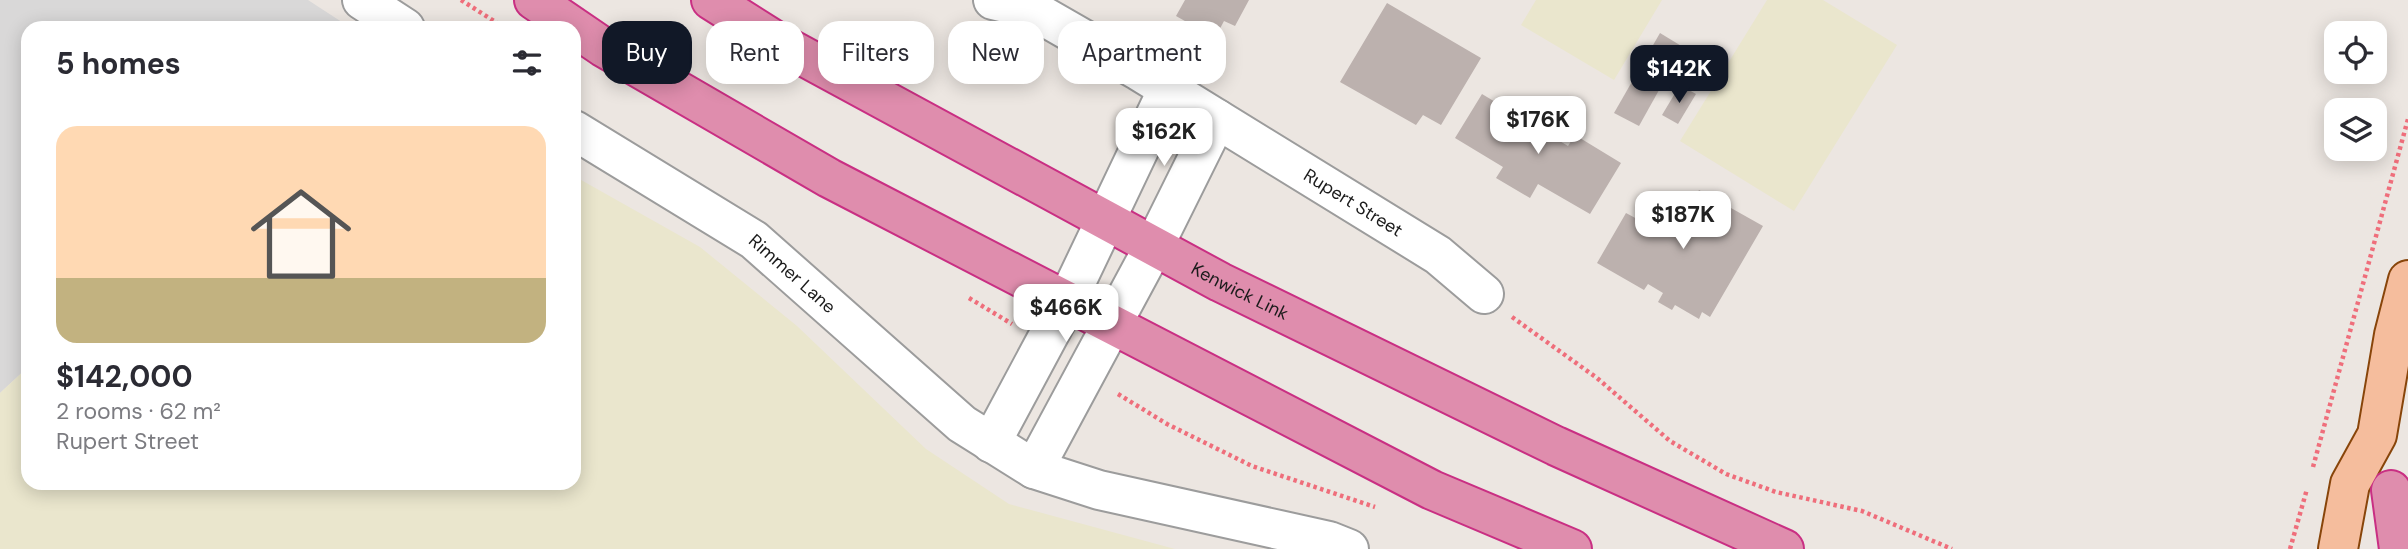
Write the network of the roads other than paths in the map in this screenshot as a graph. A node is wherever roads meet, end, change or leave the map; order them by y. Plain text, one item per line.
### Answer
1 (362, 0) edge
2 (534, 0) edge
3 (712, 0) edge
4 (993, 0) edge
5 (394, 21) edge
6 (565, 21) edge
7 (581, 32) edge
8 (1168, 89) junction
9 (1217, 119) junction
10 (581, 134) edge
11 (1106, 222) junction
12 (1153, 247) junction
13 (2408, 280) edge
14 (1484, 294) road end
15 (1066, 303) junction
16 (1109, 326) junction
17 (2376, 435) junction
18 (991, 443) junction
19 (1034, 469) junction
20 (2391, 490) junction
21 (1349, 549) edge
22 (1572, 549) edge
23 (1784, 549) edge
24 (2338, 549) edge
25 (2386, 549) edge
26 (2399, 549) edge

1 - 5 street
2 - 6 highway
3 - 11 highway, Kenwick Link
4 - 8 street, Rupert Street
7 - 15 highway
8 - 9 street, Rupert Street
8 - 11 street
9 - 12 street
9 - 14 street, Rupert Street
10 - 18 street, Rimmer Lane
11 - 12 highway, Kenwick Link
11 - 15 street
12 - 16 street
12 - 23 highway, Kenwick Link
13 - 17 main road
15 - 16 highway
15 - 18 street
16 - 19 street
16 - 22 highway
17 - 20 main road
17 - 24 main road
18 - 19 street, Rimmer Lane
19 - 21 street, Rimmer Lane
20 - 25 main road
20 - 26 highway

